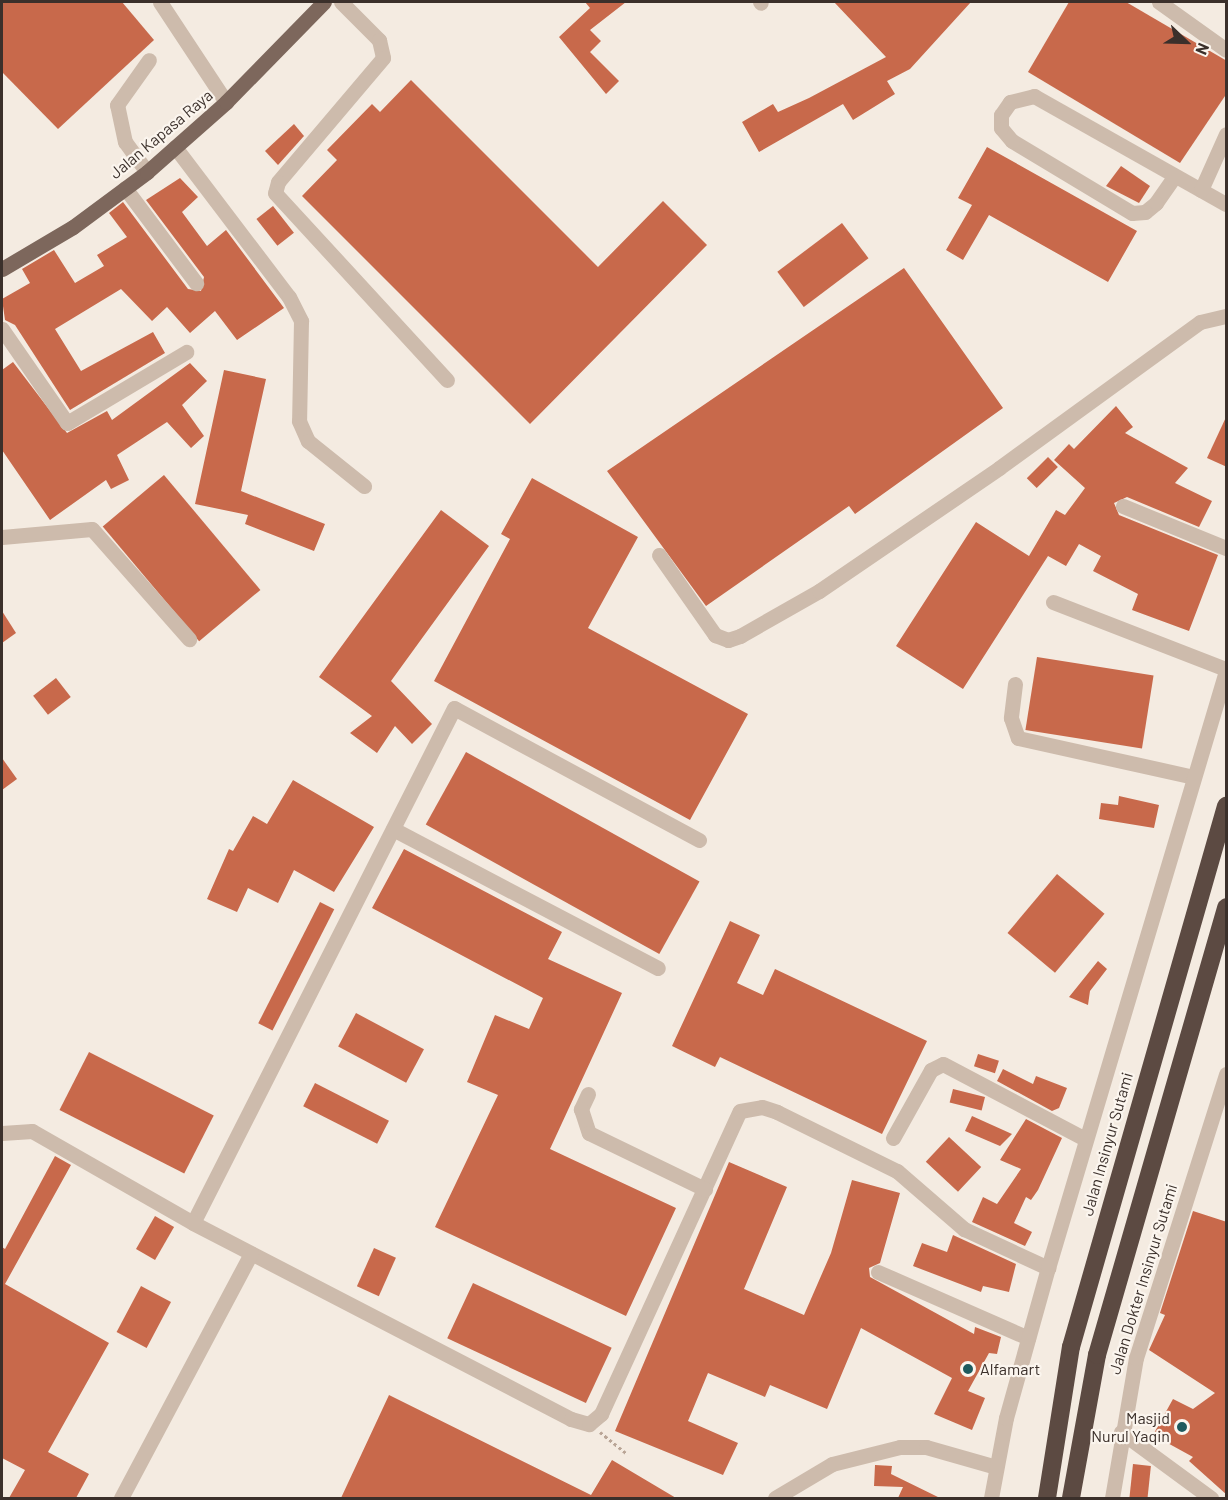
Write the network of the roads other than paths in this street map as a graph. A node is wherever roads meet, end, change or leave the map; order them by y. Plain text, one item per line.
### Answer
1 (160, 2) edge
2 (324, 2) edge
3 (341, 2) edge
4 (1159, 2) edge
5 (1227, 50) edge
6 (149, 60) dead end
7 (226, 102) junction
8 (1227, 134) edge
9 (175, 147) junction
10 (147, 172) junction
11 (1174, 177) junction
12 (125, 188) junction
13 (1201, 190) junction
14 (1227, 204) edge
15 (2, 269) edge
16 (196, 283) dead end
17 (1227, 316) edge
18 (2, 329) edge
19 (186, 352) dead end
20 (447, 380) dead end
21 (364, 486) dead end
22 (1123, 506) dead end
23 (2, 537) edge
24 (1227, 548) edge
25 (658, 555) dead end
26 (1053, 602) dead end
27 (189, 639) dead end
28 (1227, 670) edge
29 (1015, 684) dead end
30 (1194, 777) junction
31 (1227, 806) edge
32 (393, 829) junction
33 (699, 840) dead end
34 (1227, 907) edge
35 (658, 968) dead end
36 (1227, 1074) edge
37 (588, 1094) dead end
38 (2, 1133) edge
39 (893, 1138) dead end
40 (1085, 1139) junction
41 (705, 1189) junction
42 (193, 1223) junction
43 (251, 1253) junction
44 (1048, 1268) junction
45 (878, 1272) dead end
46 (1028, 1338) junction
47 (1121, 1432) junction
48 (996, 1467) junction
49 (121, 1498) edge
50 (775, 1498) edge
51 (991, 1498) edge
52 (1047, 1498) edge
53 (1071, 1498) edge
54 (1113, 1498) edge
55 (1211, 1498) edge

1 - 7 street
2 - 7 main road, Jalan Kapasa Raya
3 - 20 street
4 - 5 street
6 - 10 street
7 - 9 main road, Jalan Kapasa Raya
8 - 13 street
9 - 10 main road, Jalan Kapasa Raya
9 - 21 street
10 - 12 main road, Jalan Kapasa Raya
11 - 11 street
11 - 13 street
12 - 15 main road, Jalan Kapasa Raya
12 - 16 street
13 - 14 street
17 - 25 street
18 - 19 street
22 - 24 street
23 - 27 street
26 - 28 street
28 - 30 street
29 - 30 street
30 - 40 street
31 - 52 highway, Jalan Insinyur Sutami
32 - 33 street
32 - 35 street
32 - 42 street
34 - 53 highway
36 - 47 street, Jalan Dokter Insinyur Sutami
37 - 41 street
38 - 42 street
39 - 40 street
40 - 44 street
41 - 43 street
41 - 44 street
42 - 43 street
43 - 49 street
44 - 46 street
45 - 46 street
46 - 48 street
47 - 54 street, Jalan Dokter Insinyur Sutami
47 - 55 street
48 - 50 street
48 - 51 street

